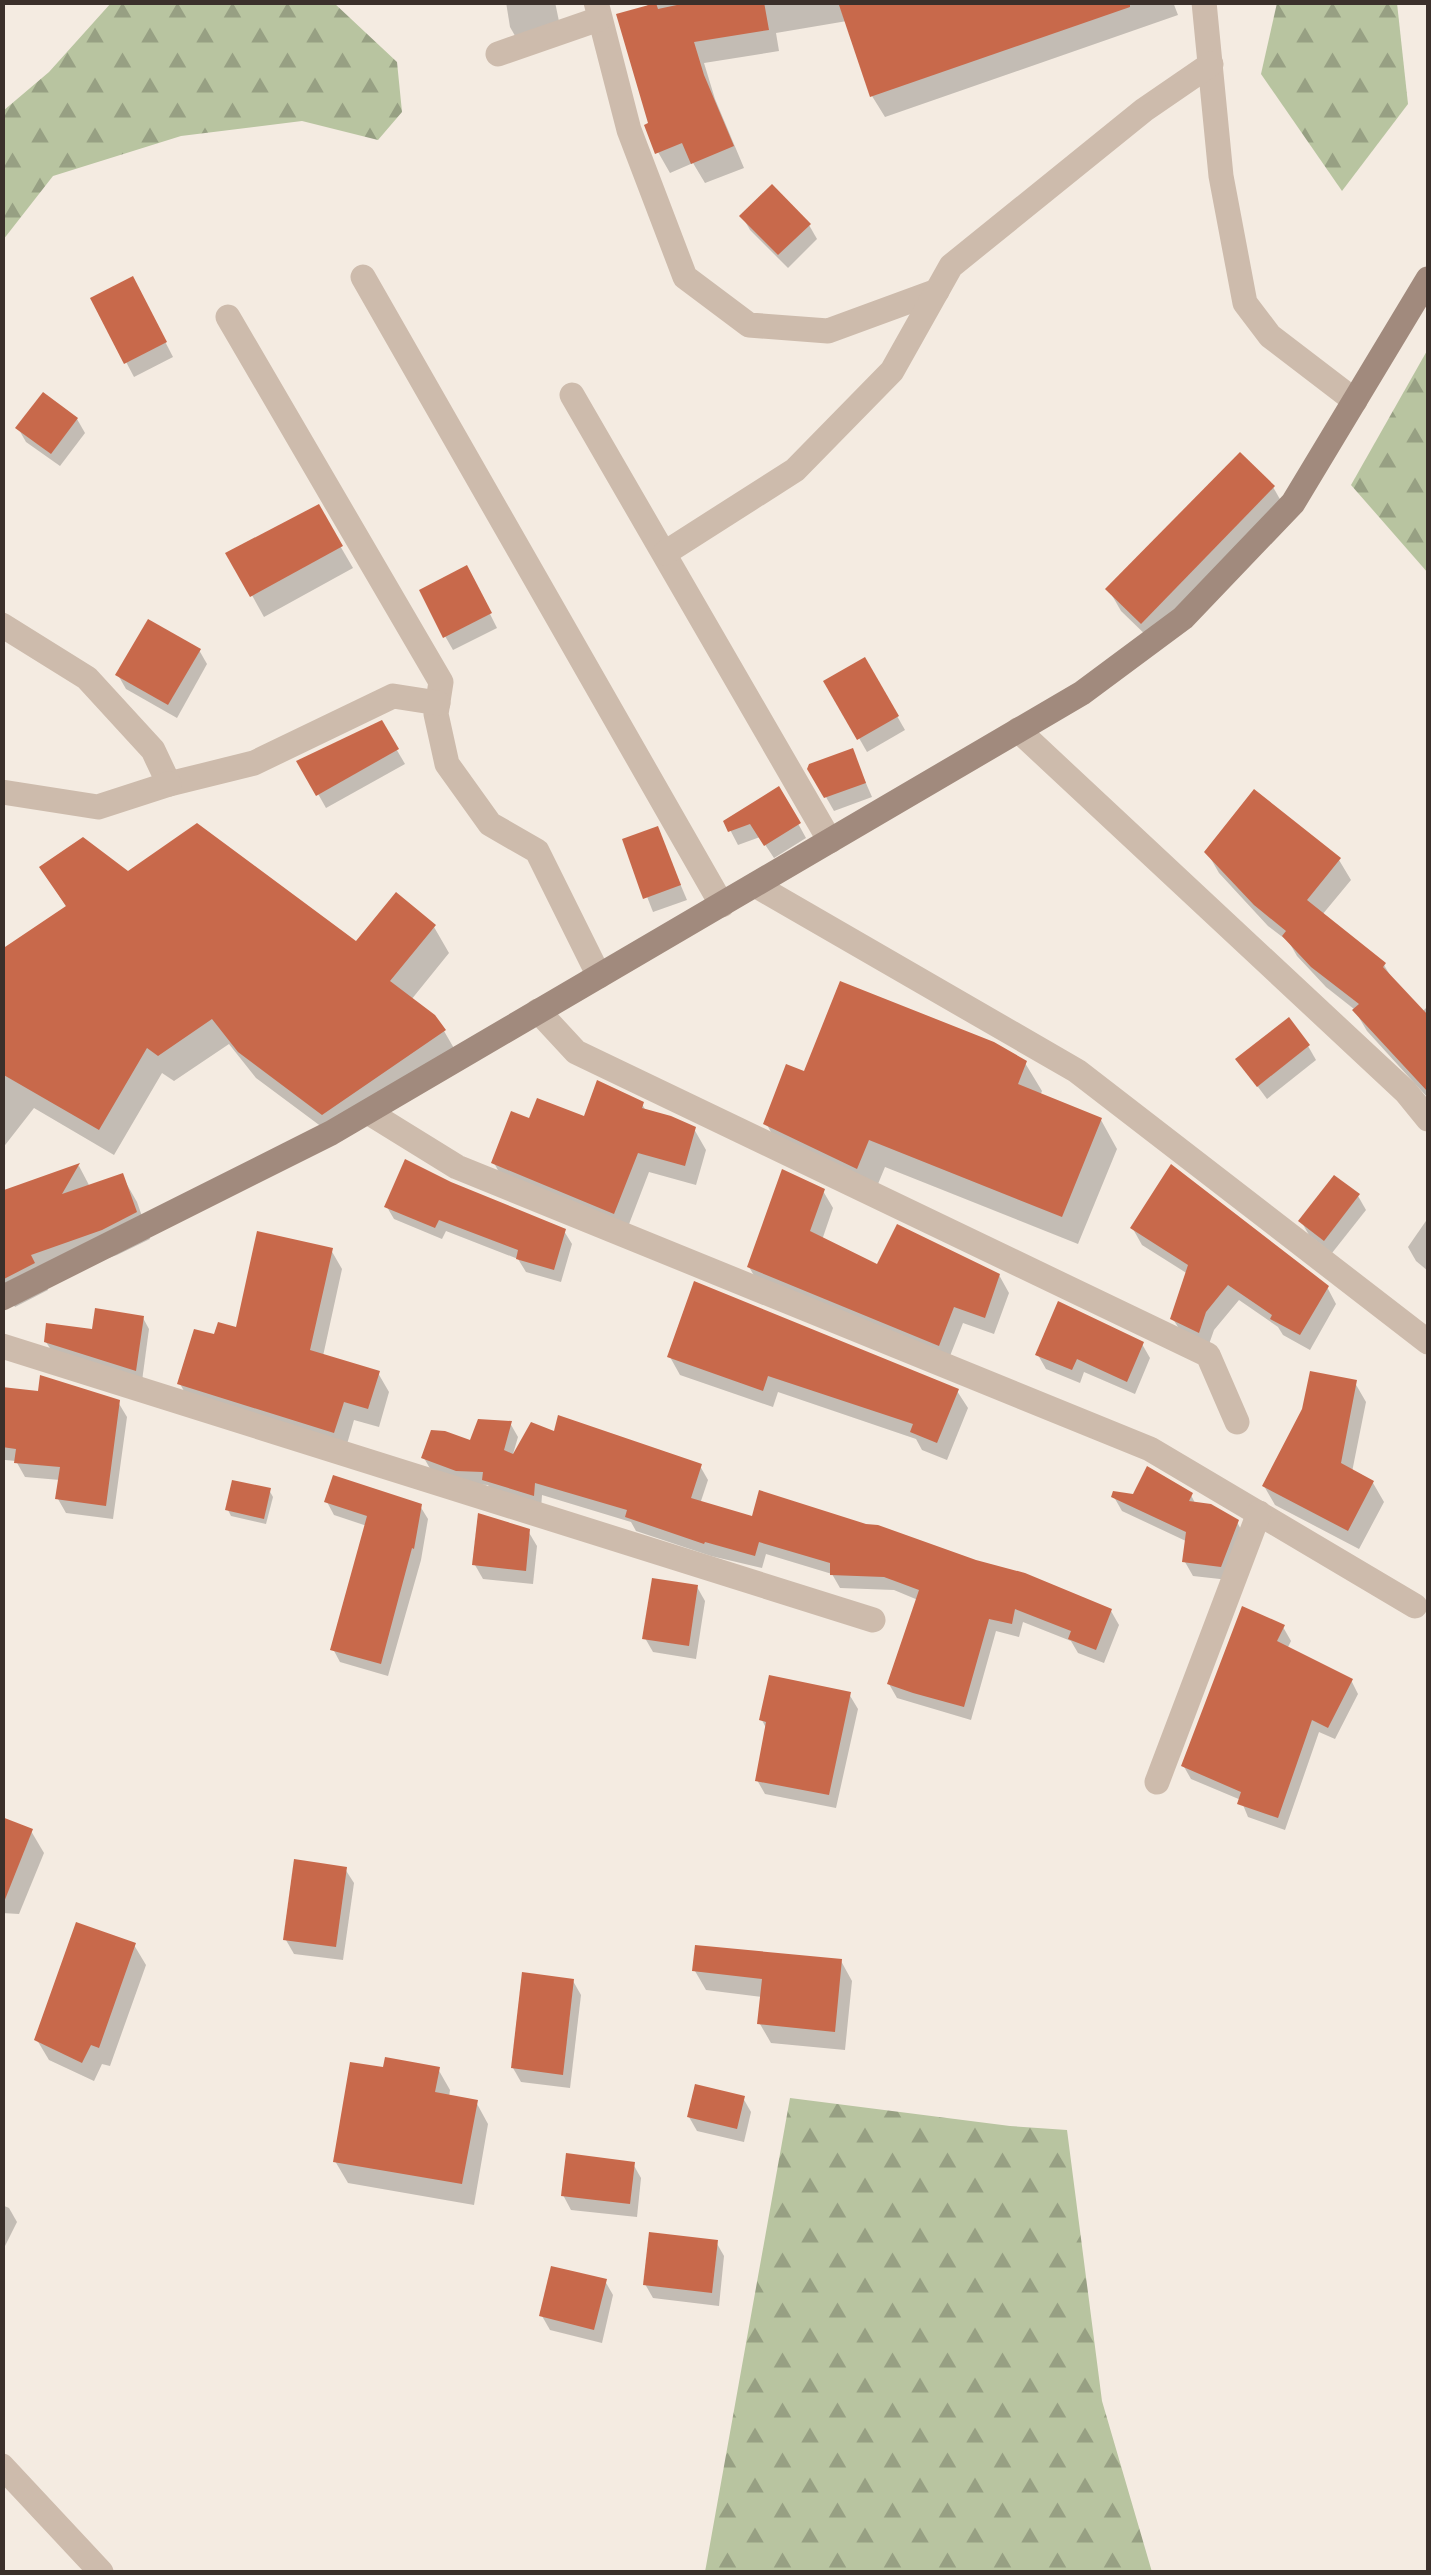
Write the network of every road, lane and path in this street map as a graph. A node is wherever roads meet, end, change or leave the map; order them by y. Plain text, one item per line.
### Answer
1 (1204, 2) edge
2 (597, 11) edge
3 (498, 54) dead end
4 (1211, 64) junction
5 (364, 277) dead end
6 (1428, 279) edge
7 (937, 291) junction
8 (228, 317) dead end
9 (572, 395) dead end
10 (1355, 401) junction
11 (665, 553) junction
12 (2, 625) edge
13 (438, 703) junction
14 (1018, 730) junction
15 (170, 784) junction
16 (2, 792) edge
17 (830, 841) junction
18 (755, 885) junction
19 (722, 904) junction
20 (599, 976) junction
21 (538, 1011) junction
22 (368, 1112) junction
23 (1428, 1119) edge
24 (2, 1298) edge
25 (1428, 1342) edge
26 (2, 1346) edge
27 (1237, 1422) dead end
28 (1259, 1513) junction
29 (1415, 1606) dead end
30 (873, 1620) dead end
31 (1157, 1782) dead end
32 (2, 2466) edge
33 (102, 2572) edge

1 - 4 street
2 - 3 street
2 - 7 street
4 - 7 street
4 - 10 street
5 - 19 street
6 - 10 street
7 - 11 street
8 - 13 street
9 - 11 street
10 - 14 street
11 - 17 street
12 - 15 street
13 - 15 street
13 - 20 street
14 - 17 street
14 - 23 street
15 - 16 street
17 - 18 street
18 - 19 street
18 - 25 street
19 - 20 street
20 - 21 street
21 - 22 street
21 - 27 street
22 - 24 street
22 - 28 street
26 - 30 street
28 - 29 street
28 - 31 street
32 - 33 street

